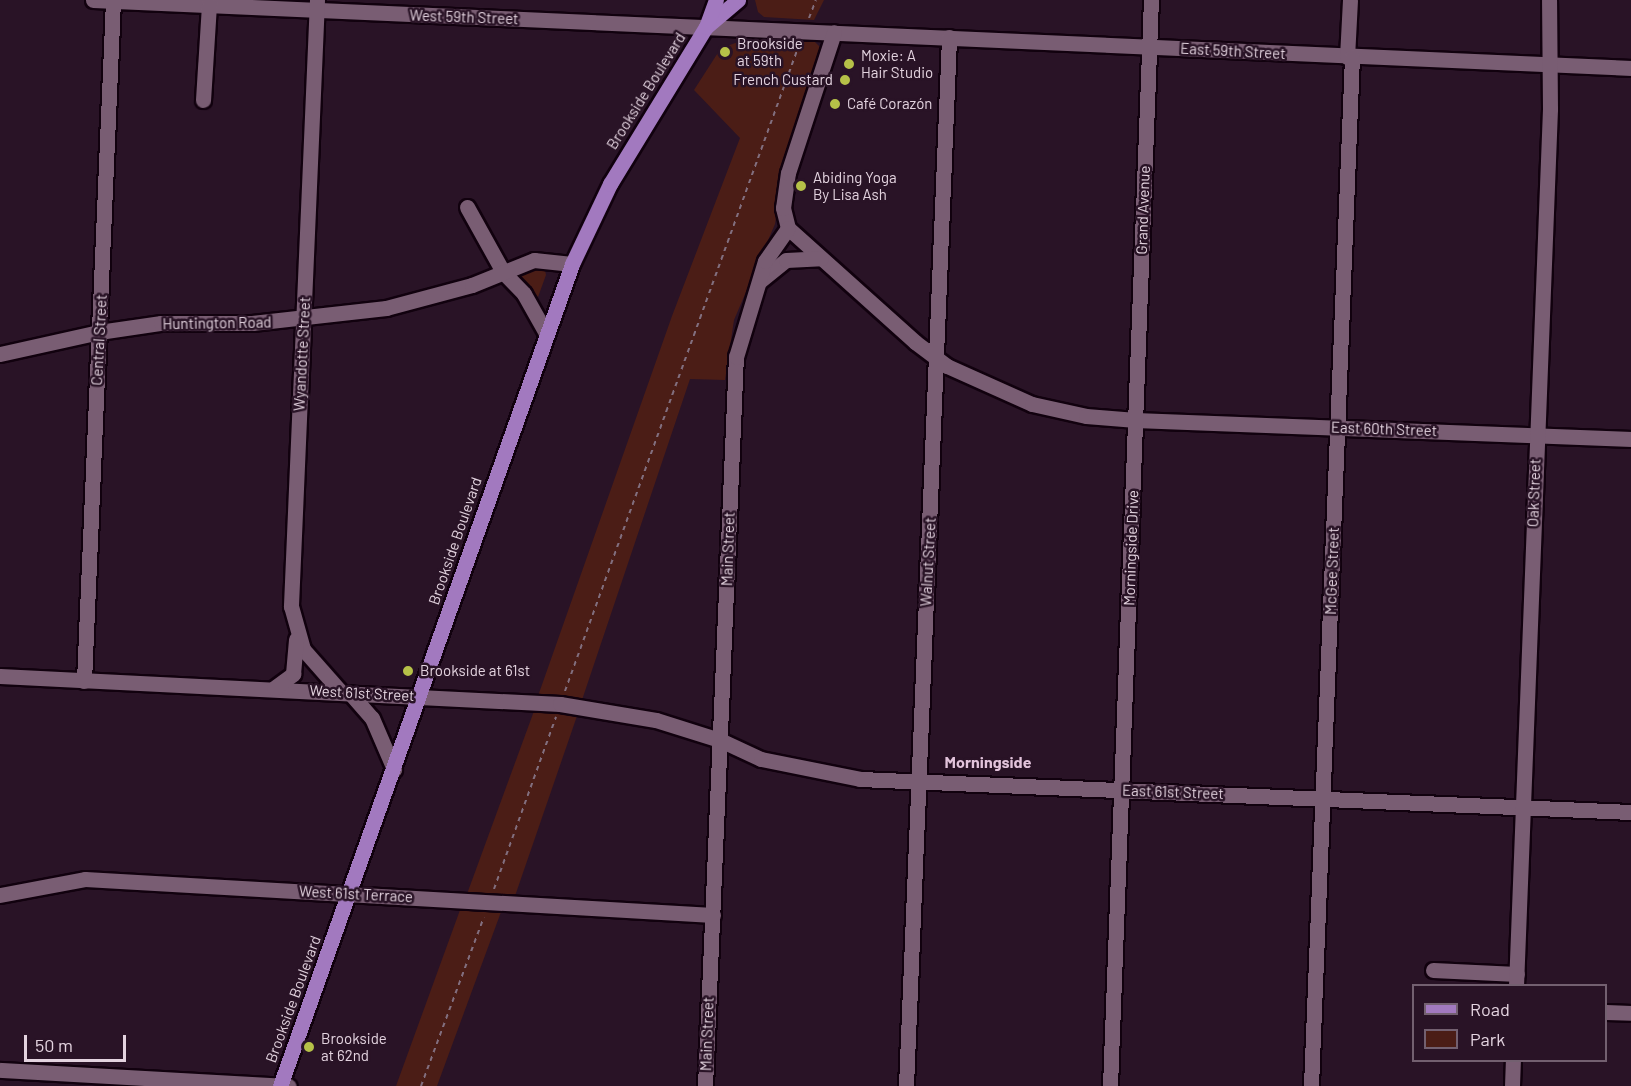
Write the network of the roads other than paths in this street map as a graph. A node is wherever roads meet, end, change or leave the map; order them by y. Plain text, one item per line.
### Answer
1 (93, 0) edge
2 (113, 0) edge
3 (716, 0) edge
4 (738, 0) edge
5 (1151, 0) edge
6 (1350, 0) edge
7 (1549, 0) edge
8 (209, 5) junction
9 (317, 5) edge
10 (706, 27) junction
11 (834, 32) junction
12 (949, 37) junction
13 (1149, 47) junction
14 (1350, 57) junction
15 (1547, 64) junction
16 (1631, 68) edge
17 (203, 100) dead end
18 (467, 207) dead end
19 (788, 228) junction
20 (821, 258) junction
21 (572, 264) junction
22 (503, 272) junction
23 (760, 281) junction
24 (304, 320) junction
25 (99, 332) junction
26 (546, 333) junction
27 (0, 354) edge
28 (936, 356) junction
29 (1136, 420) junction
30 (1338, 427) junction
31 (1536, 435) junction
32 (1631, 439) edge
33 (295, 633) junction
34 (0, 676) edge
35 (84, 681) junction
36 (273, 688) junction
37 (345, 692) junction
38 (420, 696) junction
39 (720, 740) junction
40 (394, 770) junction
41 (917, 782) junction
42 (1121, 790) junction
43 (1323, 797) junction
44 (1524, 806) junction
45 (1631, 812) edge
46 (349, 893) junction
47 (0, 895) edge
48 (712, 915) junction
49 (1433, 971) dead end
50 (1517, 980) edge
51 (1607, 1012) edge
52 (1631, 1013) edge
53 (1513, 1062) edge
54 (0, 1070) edge
55 (280, 1086) edge
56 (289, 1086) edge
57 (705, 1086) edge
58 (906, 1086) edge
59 (1110, 1086) edge
60 (1311, 1086) edge
61 (1512, 1086) edge

1 - 2 street, West 59th Street
2 - 8 street, West 59th Street
2 - 25 street, Central Street
3 - 10 main road, Brookside Boulevard
4 - 10 main road, Brookside Boulevard
5 - 13 street, Grand Avenue
6 - 14 street, McGee Street
7 - 15 street, Oak Street
8 - 9 street, West 59th Street
8 - 17 street
9 - 10 street, West 59th Street
9 - 24 street, Wyandotte Street
10 - 11 street, West 59th Street
10 - 21 main road, Brookside Boulevard
11 - 12 street, East 59th Street
11 - 19 street
12 - 13 street, East 59th Street
12 - 28 street, Walnut Street
13 - 14 street, East 59th Street
13 - 29 street, Grand Avenue
14 - 15 street, East 59th Street
14 - 30 street, McGee Street
15 - 16 street, East 59th Street
15 - 31 street, Oak Street
18 - 22 street
19 - 20 street
19 - 23 street, Main Street
20 - 23 street
20 - 28 street
21 - 22 street, Huntington Road
21 - 26 main road, Brookside Boulevard
22 - 24 street, Huntington Road
22 - 26 street
23 - 39 street, Main Street
24 - 25 street, Huntington Road
24 - 33 street, Wyandotte Street
25 - 27 street, Huntington Road
25 - 35 street, Central Street
26 - 38 main road, Brookside Boulevard
28 - 29 street
28 - 41 street, Walnut Street
29 - 30 street, East 60th Street
29 - 42 street, Morningside Drive
30 - 31 street, East 60th Street
30 - 43 street, McGee Street
31 - 32 street, East 60th Street
31 - 44 street, Oak Street
33 - 36 street
33 - 37 street, Wyandotte Street
34 - 35 street, West 61st Street
35 - 36 street, West 61st Street
36 - 37 street, West 61st Street
37 - 38 street, West 61st Street
37 - 40 street, Wyandotte Street
38 - 39 street, West 61st Street
38 - 40 main road, Brookside Boulevard
39 - 41 street, East 61st Street
39 - 48 street, Main Street
40 - 46 main road, Brookside Boulevard
41 - 42 street, East 61st Street
41 - 58 street, Walnut Street
42 - 43 street, East 61st Street
42 - 59 street, Morningside Drive
43 - 44 street, East 61st Street
43 - 60 street, McGee Street
44 - 45 street, East 61st Street
44 - 50 street, Oak Street
46 - 47 street, West 61st Terrace
46 - 48 street, West 61st Terrace
46 - 55 main road, Brookside Boulevard
48 - 57 street, Main Street
49 - 50 street
51 - 52 street
53 - 61 street
54 - 55 street
55 - 56 street

